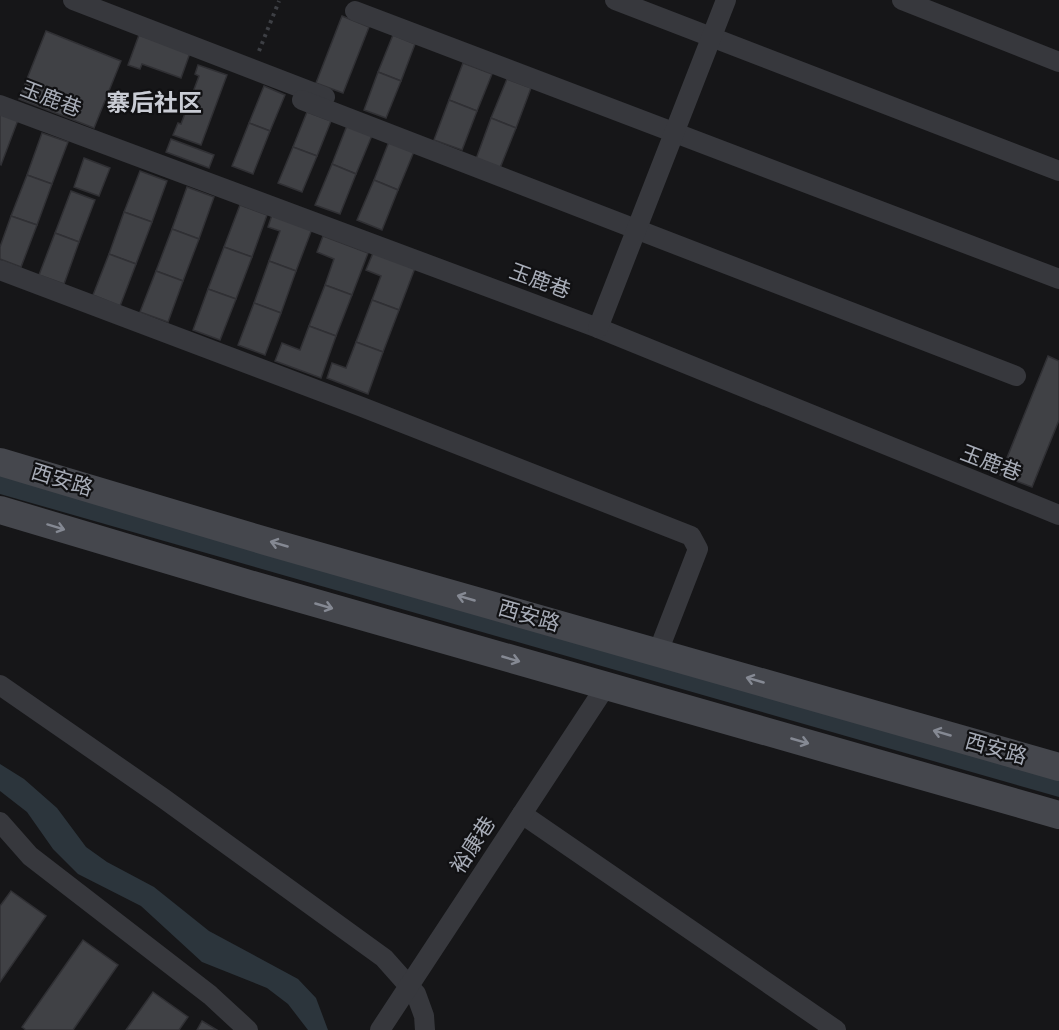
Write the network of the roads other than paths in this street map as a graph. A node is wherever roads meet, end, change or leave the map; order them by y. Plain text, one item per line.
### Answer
1 (73, 0) edge
2 (615, 0) edge
3 (726, 0) edge
4 (902, 0) edge
5 (355, 11) dead end
6 (711, 38) junction
7 (1059, 62) edge
8 (302, 100) dead end
9 (337, 101) dead end
10 (0, 105) edge
11 (674, 133) junction
12 (1059, 171) edge
13 (636, 230) junction
14 (0, 270) edge
15 (1059, 279) edge
16 (598, 328) junction
17 (1016, 376) dead end
18 (0, 462) edge
19 (0, 510) edge
20 (1059, 515) edge
21 (658, 652) junction
22 (0, 685) edge
23 (606, 686) junction
24 (1059, 767) edge
25 (522, 814) junction
26 (1059, 815) edge
27 (0, 822) edge
28 (410, 985) junction
29 (248, 1030) edge
30 (380, 1030) edge
31 (425, 1030) edge
32 (836, 1030) edge

1 - 9 street
2 - 6 street
3 - 6 street
4 - 7 street
5 - 11 street
6 - 11 street
6 - 12 street
8 - 13 street
10 - 16 street, 玉鹿巷
11 - 13 street
11 - 15 street
13 - 16 street
13 - 17 street
14 - 21 street
16 - 20 street, 玉鹿巷
21 -> 18 street, 西安路
19 -> 23 street
24 -> 21 street, 西安路
22 - 28 street
23 - 25 street, 裕康巷
23 -> 26 street
25 - 28 street, 裕康巷
25 - 32 street
27 - 29 street
28 - 30 street, 裕康巷
28 - 31 street

